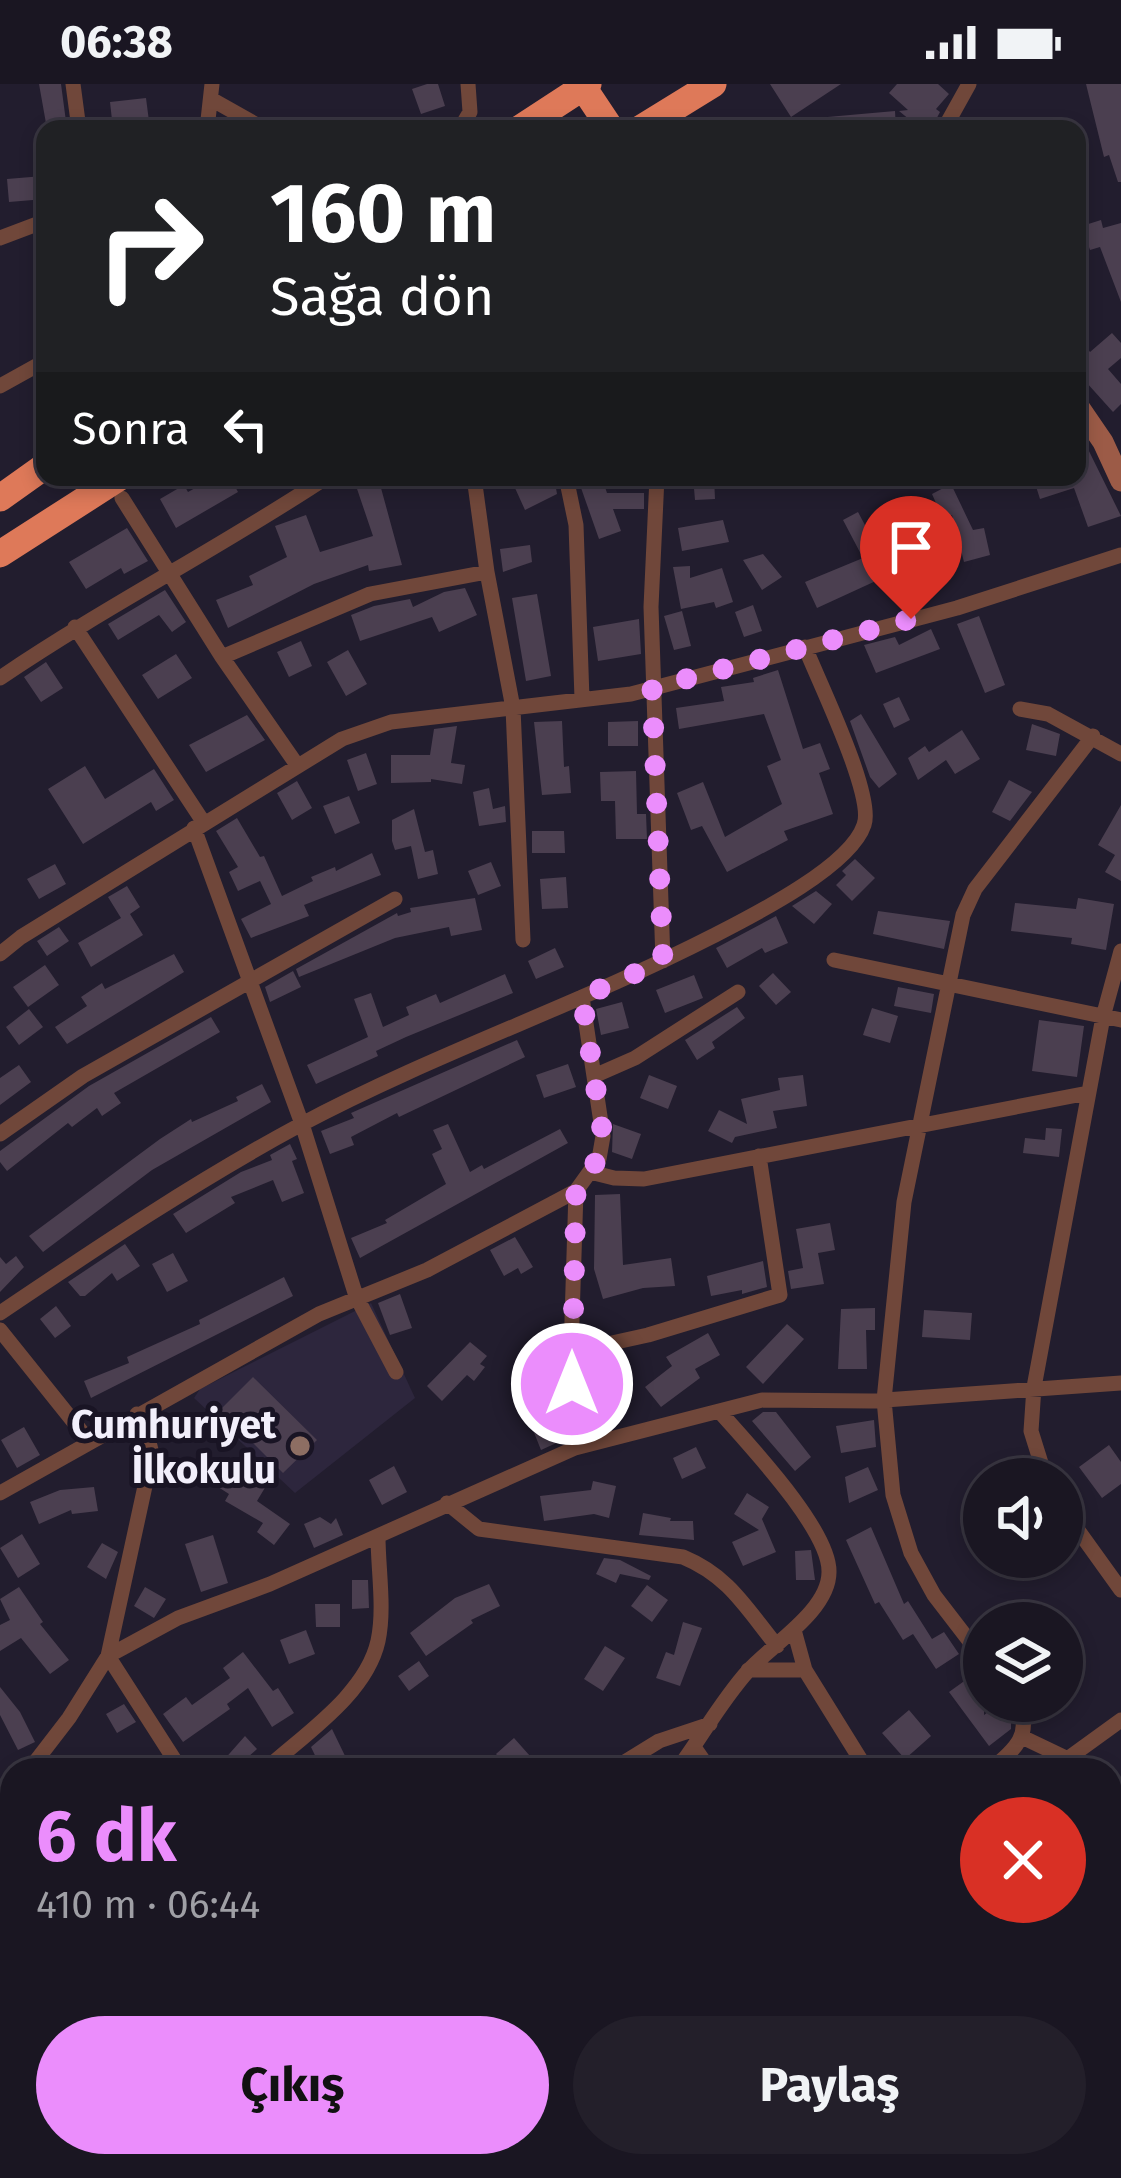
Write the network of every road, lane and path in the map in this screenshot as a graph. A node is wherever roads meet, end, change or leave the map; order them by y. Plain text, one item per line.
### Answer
1 (73, 84) edge
2 (468, 84) edge
3 (713, 84) edge
4 (969, 84) edge
5 (586, 85) edge
6 (211, 91) edge
7 (78, 120) edge
8 (251, 120) edge
9 (465, 120) edge
10 (533, 120) edge
11 (606, 120) edge
12 (660, 120) edge
13 (949, 120) edge
14 (36, 224) edge
15 (0, 238) edge
16 (36, 366) edge
17 (0, 386) edge
18 (1086, 417) edge
19 (36, 472) edge
20 (1121, 481) edge
21 (314, 486) edge
22 (475, 486) edge
23 (568, 486) edge
24 (657, 486) edge
25 (121, 487) edge
26 (0, 498) edge
27 (0, 554) edge
28 (1121, 554) edge
29 (169, 572) junction
30 (487, 572) junction
31 (75, 627) junction
32 (805, 647) junction
33 (222, 657) junction
34 (0, 678) edge
35 (652, 688) junction
36 (582, 699) junction
37 (513, 708) junction
38 (1020, 709) dead end
39 (1093, 736) junction
40 (1121, 754) edge
41 (297, 765) junction
42 (199, 825) junction
43 (395, 899) dead end
44 (523, 940) dead end
45 (1121, 951) edge
46 (0, 954) edge
47 (834, 960) dead end
48 (663, 961) junction
49 (250, 978) junction
50 (948, 984) junction
51 (738, 992) dead end
52 (582, 997) junction
53 (1102, 1017) junction
54 (1121, 1020) edge
55 (594, 1076) junction
56 (1088, 1094) junction
57 (302, 1124) junction
58 (920, 1126) junction
59 (0, 1134) edge
60 (760, 1156) junction
61 (590, 1172) junction
62 (576, 1190) junction
63 (356, 1296) junction
64 (0, 1313) edge
65 (0, 1330) edge
66 (571, 1352) junction
67 (396, 1372) dead end
68 (1121, 1383) edge
69 (1034, 1387) junction
70 (884, 1400) junction
71 (720, 1412) junction
72 (137, 1414) junction
73 (89, 1441) junction
74 (575, 1448) junction
75 (1039, 1458) edge
76 (0, 1493) edge
77 (447, 1503) junction
78 (378, 1536) junction
79 (1083, 1537) edge
80 (1121, 1590) edge
81 (794, 1630) junction
82 (963, 1633) edge
83 (777, 1646) junction
84 (108, 1656) junction
85 (748, 1670) junction
86 (805, 1670) junction
87 (1121, 1720) edge
88 (1024, 1722) edge
89 (710, 1724) junction
90 (1022, 1737) junction
91 (694, 1747) junction
92 (38, 1758) edge
93 (173, 1758) edge
94 (279, 1758) edge
95 (631, 1758) edge
96 (686, 1758) edge
97 (702, 1758) edge
98 (860, 1758) edge
99 (1005, 1758) edge
100 (1066, 1758) edge
101 (1069, 1758) edge

1 - 7 street
2 - 9 street
3 - 12 highway
4 - 13 street
5 - 10 highway
5 - 11 highway
6 - 8 street
14 - 15 street
16 - 17 street
18 - 20 street
19 - 26 highway
21 - 29 street
22 - 30 street
23 - 36 street
24 - 35 street
25 - 27 highway
25 - 29 street
28 - 32 street
29 - 31 street
29 - 33 street
30 - 33 street
30 - 37 street
31 - 34 street
31 - 42 street
32 - 35 street
32 - 48 street
33 - 41 street
35 - 36 street
35 - 48 street
36 - 37 street
37 - 41 street
37 - 44 street
38 - 39 street
39 - 40 street
39 - 50 street
41 - 42 street
42 - 46 street
42 - 49 street
43 - 49 street
45 - 53 street
47 - 50 street
48 - 52 street
49 - 57 street
49 - 59 street
50 - 53 street
50 - 58 street
51 - 55 street
52 - 55 street
52 - 57 street
53 - 54 street
53 - 56 street
55 - 61 street
56 - 58 street
56 - 69 street
57 - 63 street
57 - 64 street
58 - 60 street
58 - 70 street
60 - 61 street
60 - 66 street
61 - 62 street
62 - 63 street
62 - 66 street
63 - 67 street
63 - 72 street
65 - 73 street
66 - 74 street
68 - 69 street
69 - 70 street
69 - 75 street
70 - 71 street
70 - 82 street
71 - 74 street
71 - 81 street
72 - 73 street
72 - 84 street
73 - 76 street
74 - 77 street
77 - 78 street
77 - 83 street
78 - 84 street
78 - 94 street
79 - 80 street
81 - 83 street
81 - 86 street
83 - 85 street
84 - 92 street
84 - 93 street
85 - 86 street
85 - 89 street
86 - 98 street
87 - 101 street
88 - 90 street
89 - 91 street
89 - 95 street
90 - 99 street
90 - 100 street
91 - 96 street
91 - 97 street

